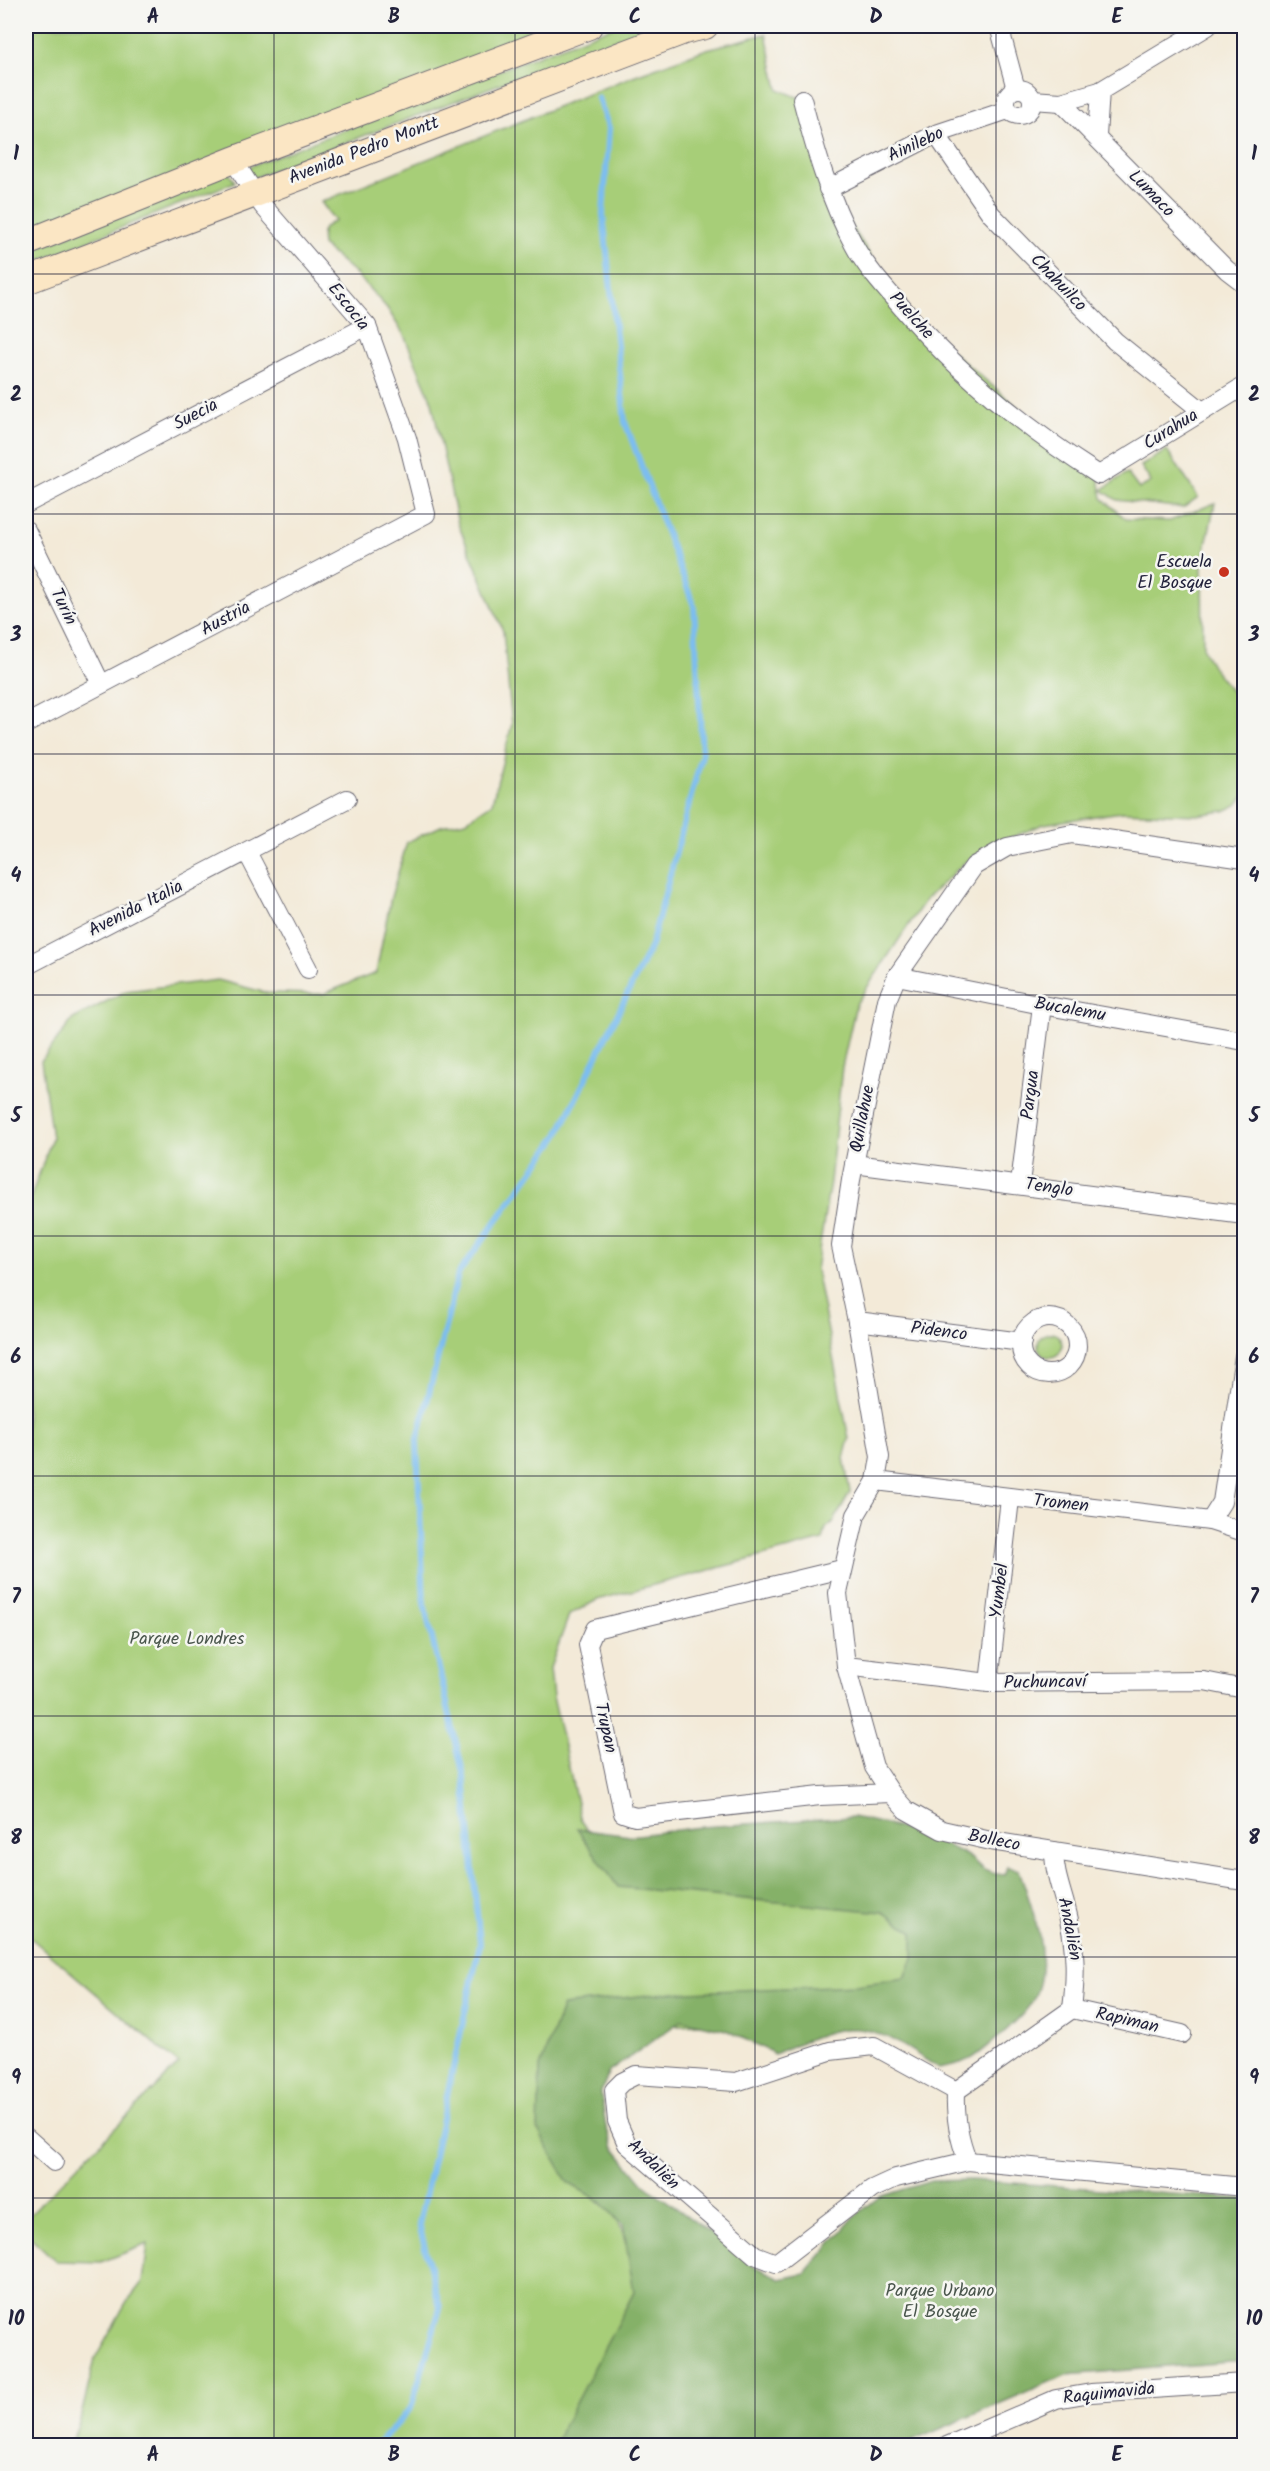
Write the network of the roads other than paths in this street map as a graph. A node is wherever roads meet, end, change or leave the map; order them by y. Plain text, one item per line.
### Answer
1 (589, 26) edge
2 (705, 26) edge
3 (999, 26) edge
4 (1208, 26) edge
5 (1016, 89) junction
6 (1100, 91) junction
7 (802, 99) dead end
8 (1032, 100) junction
9 (1060, 102) junction
10 (1008, 110) junction
11 (936, 134) junction
12 (1097, 136) junction
13 (233, 160) junction
14 (828, 189) junction
15 (253, 193) junction
16 (26, 243) edge
17 (26, 281) edge
18 (1245, 283) edge
19 (367, 326) junction
20 (1245, 386) edge
21 (1202, 411) junction
22 (1099, 475) joint
23 (26, 504) edge
24 (426, 514) joint
25 (26, 530) edge
26 (101, 684) junction
27 (26, 724) edge
28 (347, 799) dead end
29 (247, 852) junction
30 (1245, 859) edge
31 (26, 966) edge
32 (308, 969) dead end
33 (897, 976) junction
34 (1042, 1005) junction
35 (1245, 1041) edge
36 (854, 1164) junction
37 (1020, 1184) junction
38 (1245, 1215) edge
39 (857, 1322) junction
40 (1022, 1342) dead end
41 (1245, 1356) edge
42 (1243, 1385) edge
43 (876, 1481) junction
44 (1010, 1499) junction
45 (1210, 1521) junction
46 (1245, 1532) edge
47 (842, 1569) junction
48 (846, 1666) junction
49 (989, 1683) junction
50 (1245, 1689) edge
51 (891, 1793) junction
52 (1054, 1851) junction
53 (1245, 1881) edge
54 (1072, 2009) junction
55 (1182, 2034) dead end
56 (956, 2091) junction
57 (26, 2137) edge
58 (968, 2161) junction
59 (54, 2162) dead end
60 (1245, 2187) edge
61 (1245, 2383) edge
62 (947, 2445) edge

1 - 13 main road, Avenida Pedro Montt
2 - 15 main road, Avenida Pedro Montt
3 - 5 street
4 - 6 street
5 - 8 street
5 - 10 street
6 - 9 street
6 - 12 street
7 - 14 street, Puelche
8 - 9 street
8 - 10 street
9 - 12 street, Lumaco
10 - 11 street, Ainilebo
11 - 14 street, Ainilebo
11 - 21 street, Chahuilco
12 - 18 street, Lumaco
13 - 15 street, Escocia
13 - 16 main road, Avenida Pedro Montt
14 - 22 street, Puelche
15 - 17 main road, Avenida Pedro Montt
15 - 19 street, Escocia
19 - 23 street, Suecia
19 - 24 street, Escocia
20 - 21 street, Curahua
21 - 22 street, Curahua
24 - 26 street, Austria
25 - 26 street, Turín
26 - 27 street, Austria
28 - 29 street, Avenida Italia
29 - 31 street, Avenida Italia
29 - 32 street
30 - 33 street, Quillahue
33 - 34 street, Bucalemu
33 - 36 street, Quillahue
34 - 35 street, Bucalemu
34 - 37 street, Pargua
36 - 37 street, Tenglo
36 - 39 street, Quillahue
37 - 38 street, Tenglo
39 - 40 street, Pidenco
39 - 43 street, Quillahue
41 - 42 street
42 - 45 street
43 - 44 street, Tromen
43 - 47 street, Quillahue
44 - 45 street, Tromen
44 - 49 street, Yumbel
45 - 46 street, Tromen
47 - 48 street, Quillahue
47 - 51 street, Trupan
48 - 49 street, Puchuncaví
48 - 51 street, Bolleco
49 - 50 street, Puchuncaví
51 - 52 street, Bolleco
52 - 53 street, Bolleco
52 - 54 street, Andalién
54 - 55 street, Rapiman
54 - 56 street
56 - 58 street
56 - 58 street, Andalién
57 - 59 street
58 - 60 street, Andalién
61 - 62 street, Raquimavida

